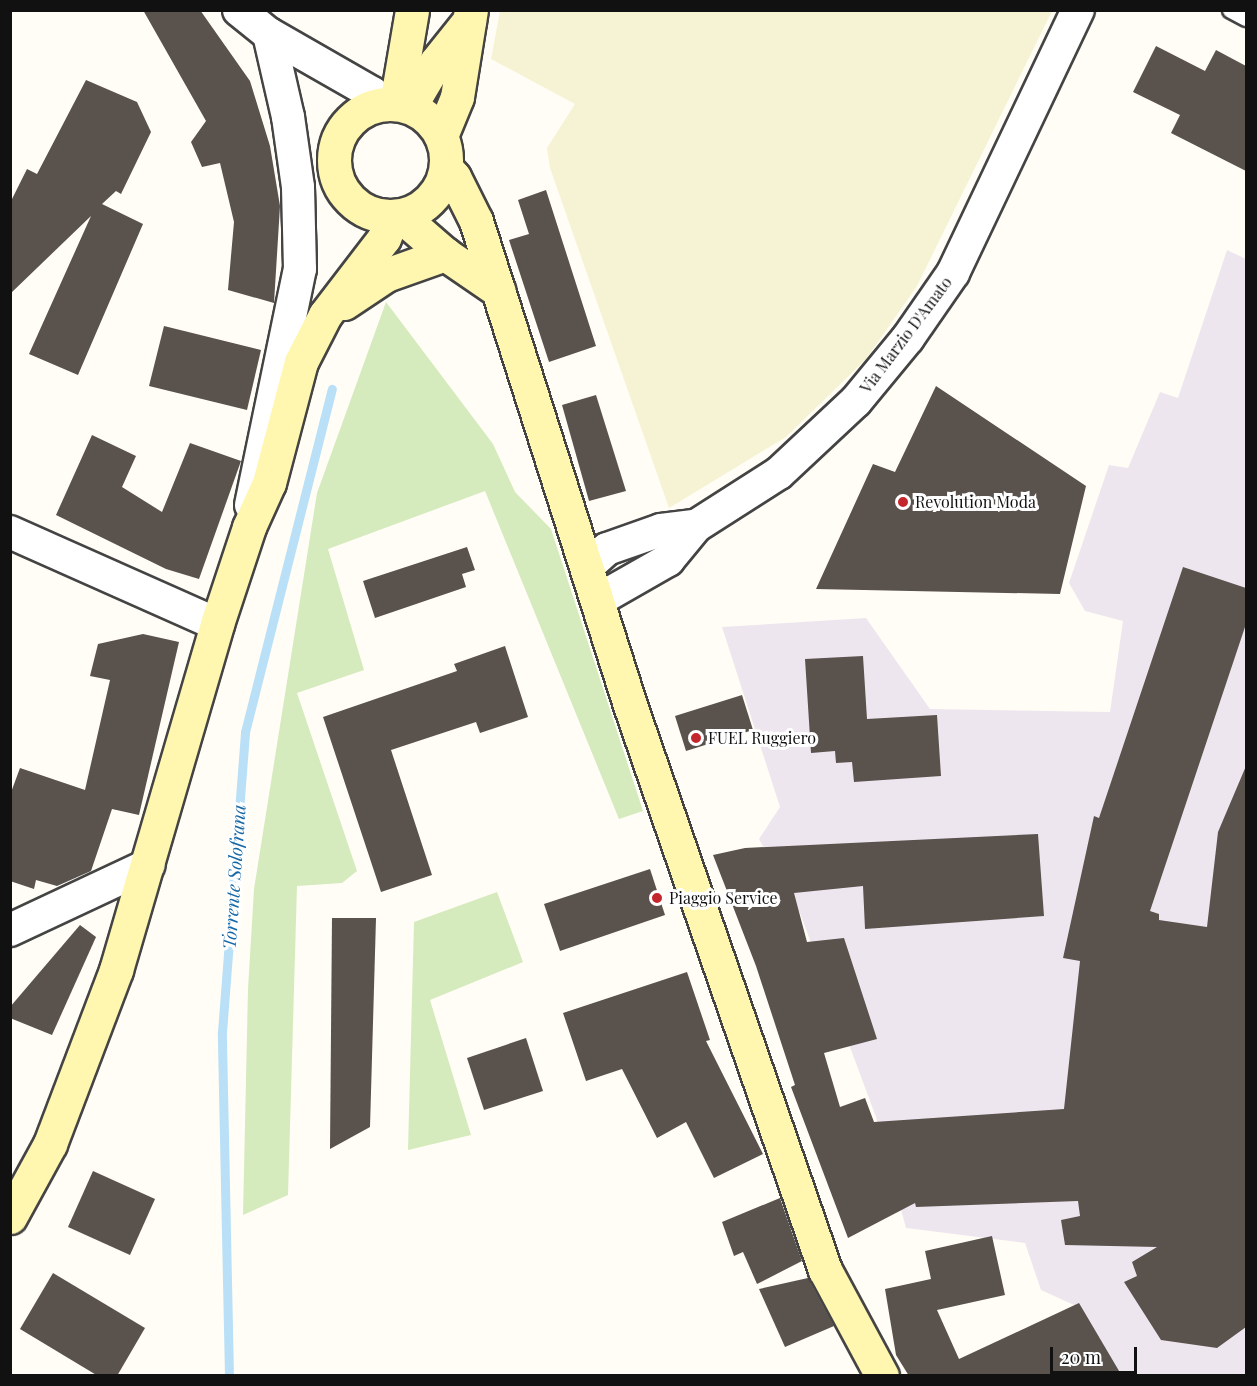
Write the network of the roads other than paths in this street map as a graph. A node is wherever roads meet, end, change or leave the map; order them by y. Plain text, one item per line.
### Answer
1 (239, 10) edge
2 (412, 10) edge
3 (1078, 10) edge
4 (1231, 10) edge
5 (471, 15) edge
6 (1246, 18) edge
7 (268, 34) junction
8 (394, 105) junction
9 (441, 136) junction
10 (446, 168) junction
11 (397, 217) junction
12 (445, 254) junction
13 (499, 291) junction
14 (325, 315) junction
15 (696, 526) junction
16 (249, 527) junction
17 (10, 532) edge
18 (588, 566) junction
19 (598, 600) junction
20 (217, 624) junction
21 (149, 865) junction
22 (10, 930) edge
23 (10, 1217) edge
24 (882, 1376) edge

1 - 7 street
2 - 8 main road
3 - 15 street, Via Marzio D'Amato
4 - 6 lane
5 - 8 main road
5 - 9 main road
7 - 8 street
7 - 16 street
8 - 9 main road
8 - 11 main road
9 - 10 main road
10 - 11 main road
10 - 13 main road
11 - 12 main road
11 - 14 main road
12 - 13 main road
12 - 14 main road
13 - 18 main road
14 - 16 main road
15 - 18 street, Via Marzio D'Amato
15 - 19 street
16 - 20 main road
17 - 20 street
18 - 19 main road
19 - 24 main road
20 - 21 main road
21 - 22 street
21 - 23 main road

